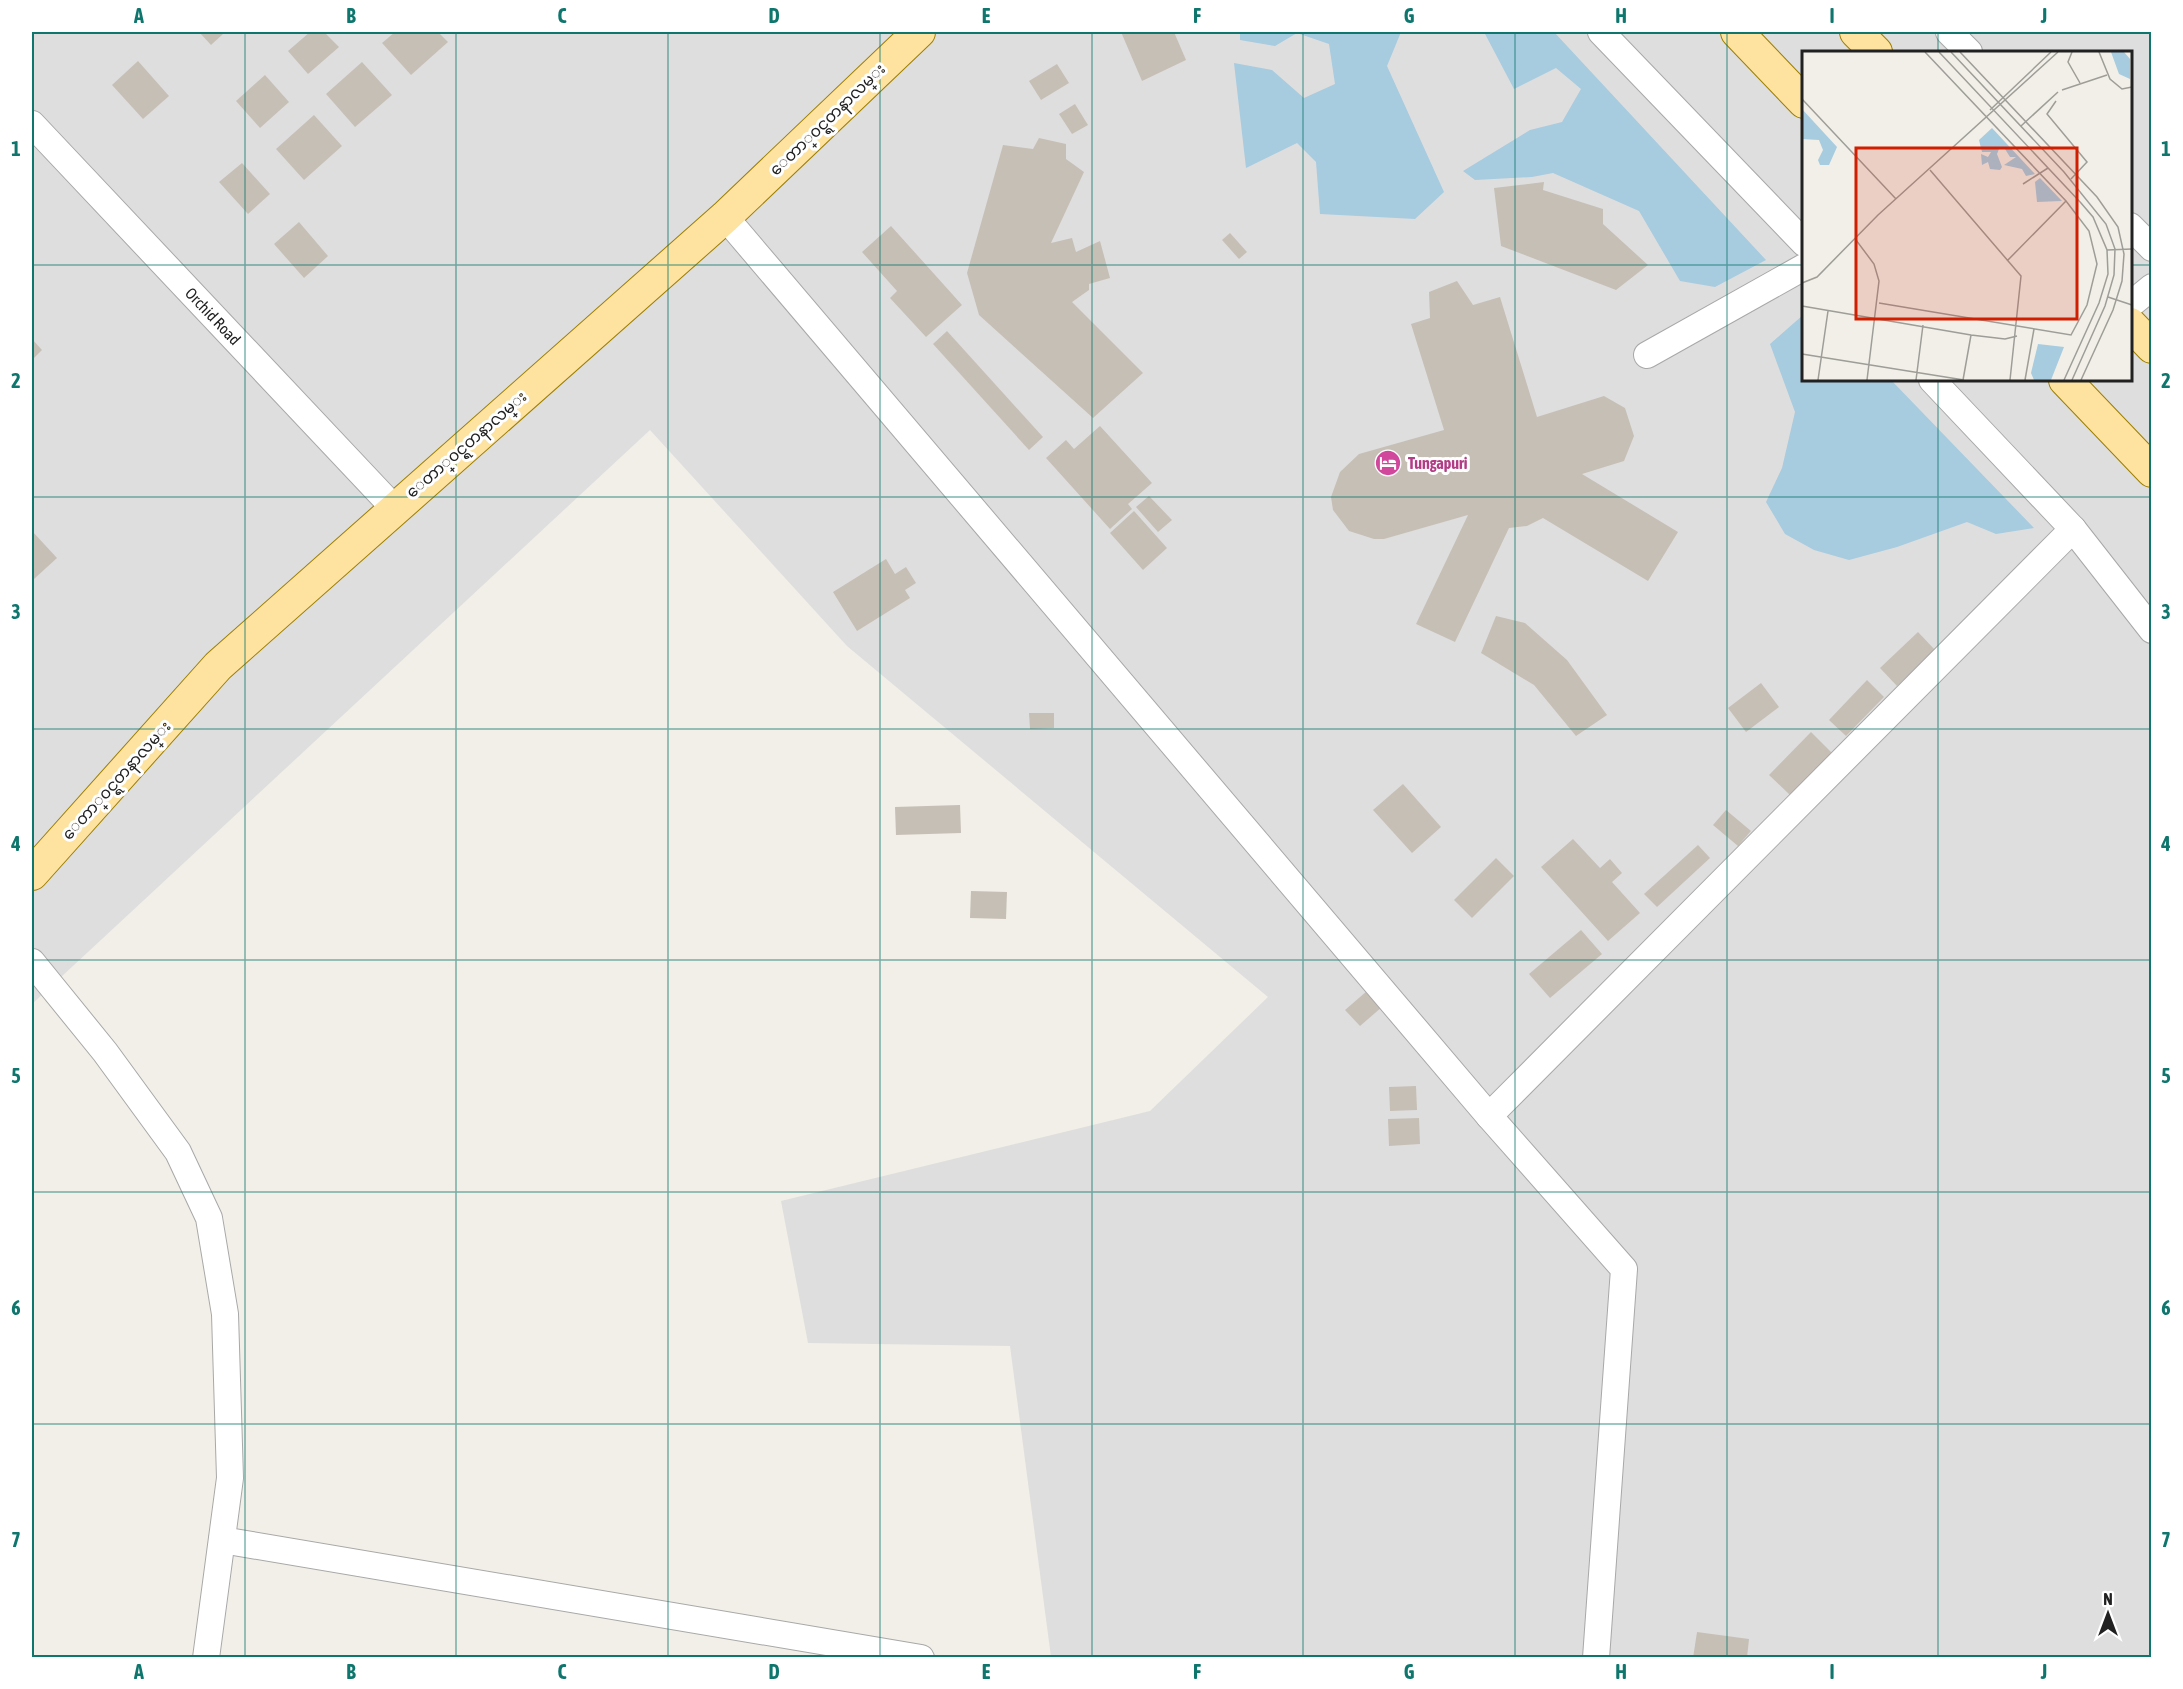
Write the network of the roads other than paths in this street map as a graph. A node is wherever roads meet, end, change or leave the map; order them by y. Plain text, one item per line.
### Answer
1 (919, 32) edge
2 (1601, 32) edge
3 (1737, 32) edge
4 (1856, 32) edge
5 (1949, 32) edge
6 (1875, 51) edge
7 (1968, 51) edge
8 (1802, 101) edge
9 (32, 124) edge
10 (724, 218) junction
11 (2132, 228) edge
12 (1802, 242) edge
13 (2151, 248) edge
14 (1802, 268) edge
15 (2151, 287) edge
16 (2132, 303) edge
17 (2132, 326) edge
18 (2151, 347) edge
19 (1647, 355) dead end
20 (1933, 381) edge
21 (2066, 381) edge
22 (2151, 471) edge
23 (394, 508) junction
24 (2073, 529) junction
25 (2151, 630) edge
26 (32, 874) edge
27 (32, 963) edge
28 (1489, 1116) junction
29 (222, 1540) junction
30 (206, 1658) edge
31 (921, 1658) edge
32 (1596, 1658) edge

1 - 10 main road, ေတာ္၀င္ရတနာလမ္း
2 - 12 street
3 - 8 main road
4 - 6 main road
5 - 7 street
9 - 23 street, Orchid Road
10 - 23 main road, ေတာ္၀င္ရတနာလမ္း
10 - 28 street
11 - 13 street
14 - 19 street
15 - 16 street
17 - 18 main road
20 - 24 street
21 - 22 main road
23 - 26 main road, ေတာ္၀င္ရတနာလမ္း
24 - 25 street
24 - 28 street
27 - 29 street
28 - 32 street
29 - 30 street
29 - 31 street

